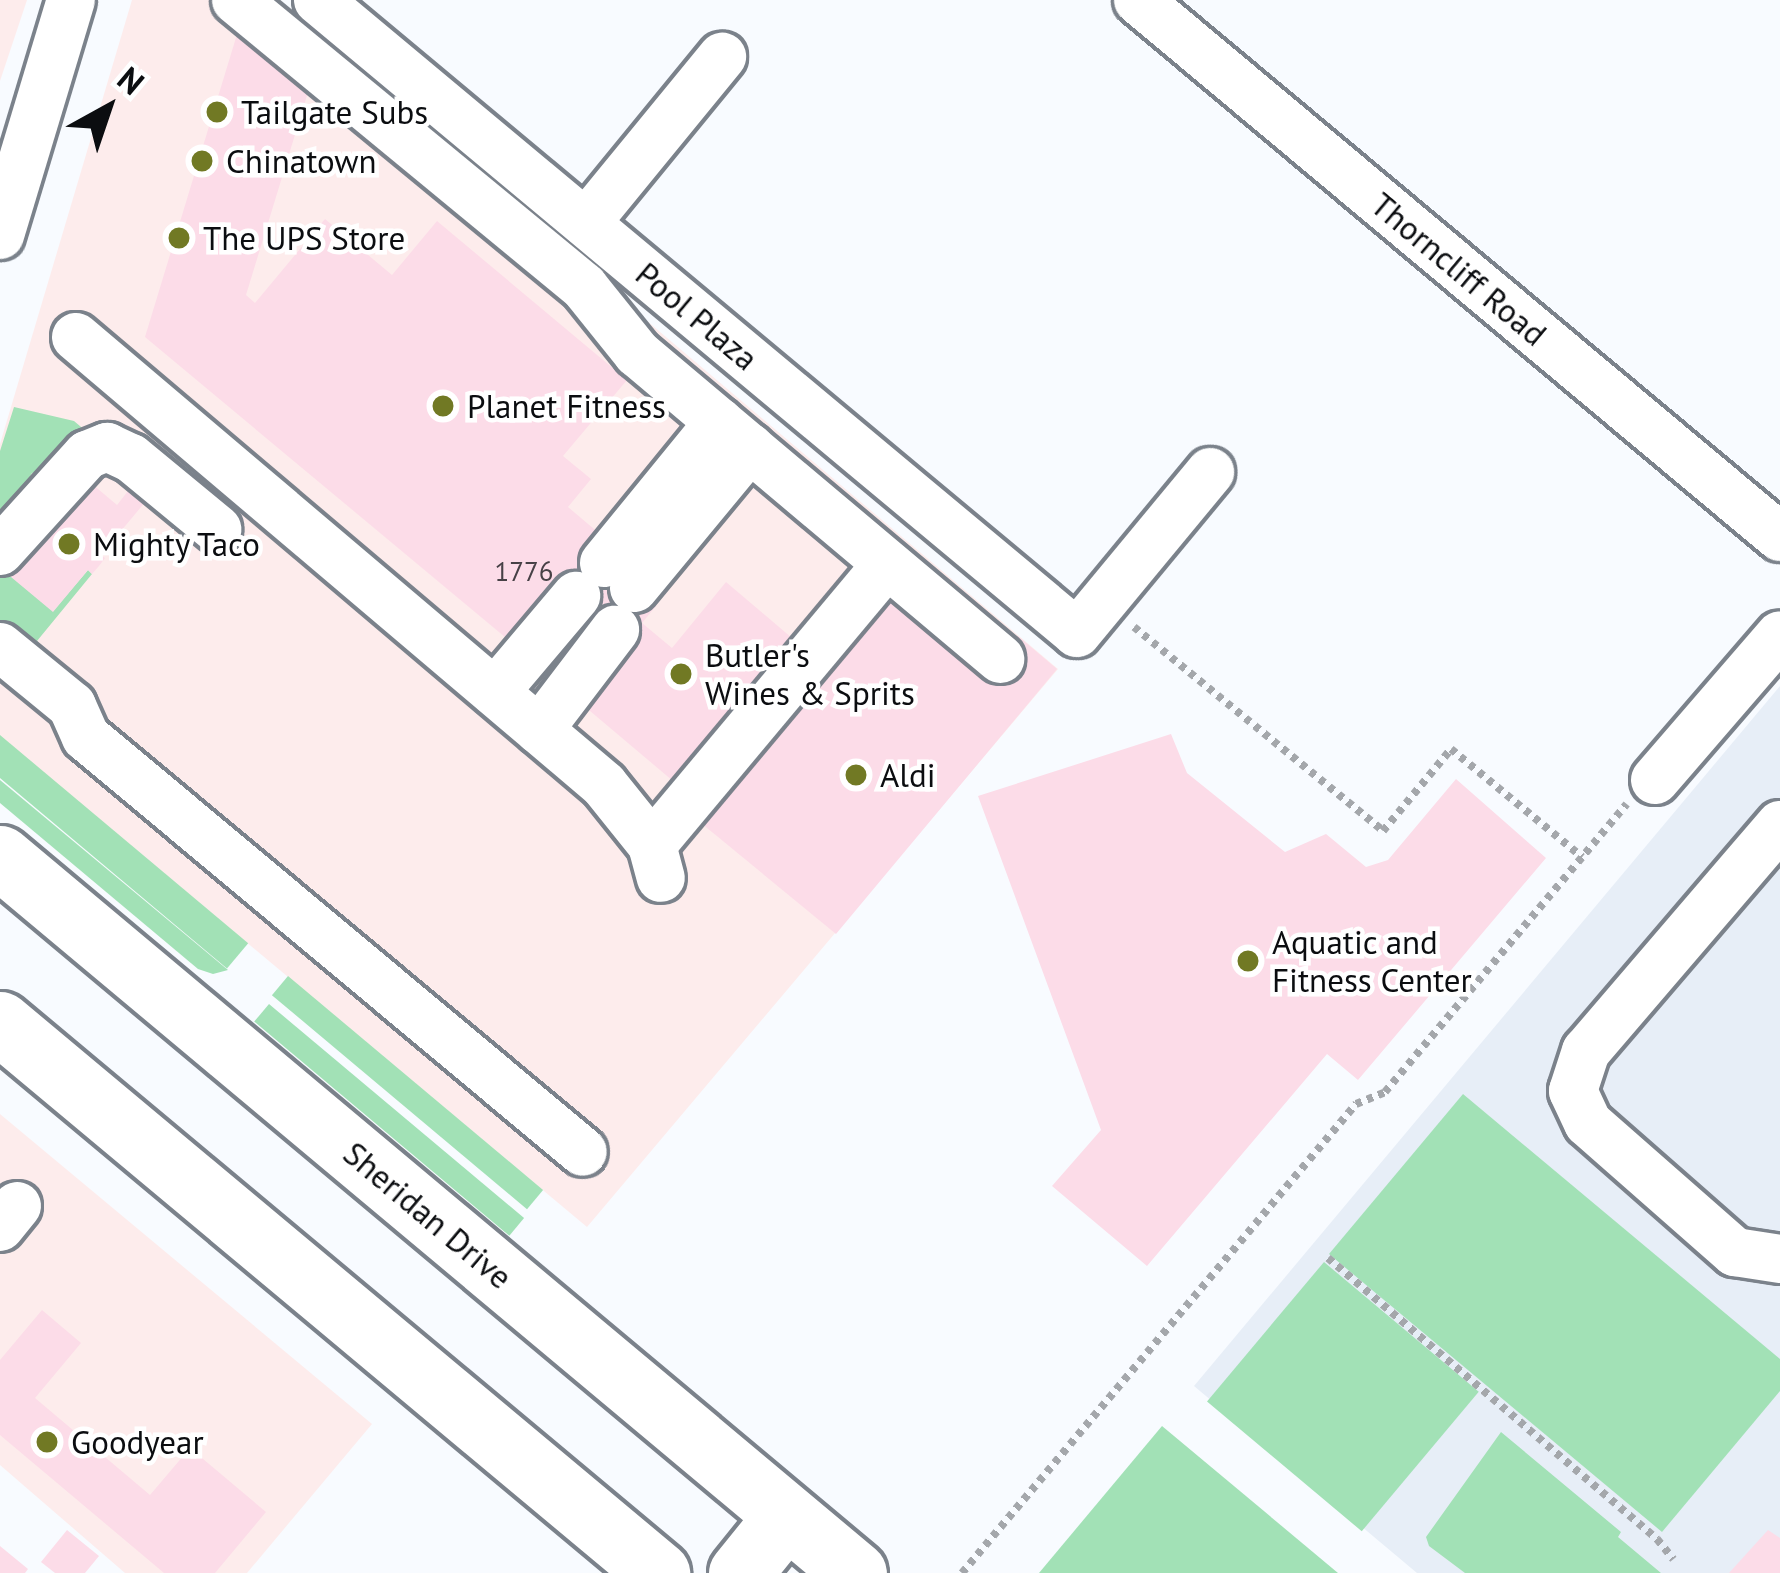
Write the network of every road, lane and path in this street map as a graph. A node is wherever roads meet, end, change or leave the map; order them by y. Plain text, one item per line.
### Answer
1 (71, 0) edge
2 (236, 0) edge
3 (318, 0) edge
4 (1138, 0) edge
5 (722, 57) dead end
6 (586, 224) junction
7 (0, 235) edge
8 (500, 250) dead end
9 (76, 337) dead end
10 (638, 353) junction
11 (739, 439) junction
12 (1210, 472) dead end
13 (217, 529) dead end
14 (1780, 537) edge
15 (0, 551) edge
16 (886, 565) junction
17 (602, 606) junction
18 (1123, 617) dead end
19 (1780, 635) edge
20 (0, 647) edge
21 (1000, 658) dead end
22 (495, 692) junction
23 (539, 730) junction
24 (1655, 780) joint
25 (1780, 826) edge
26 (0, 856) edge
27 (1582, 857) junction
28 (0, 1023) edge
29 (583, 1153) dead end
30 (1328, 1258) dead end
31 (1780, 1259) edge
32 (786, 1516) junction
33 (1673, 1559) dead end
34 (658, 1573) edge
35 (740, 1573) edge
36 (855, 1573) edge
37 (962, 1573) edge

1 - 7 street
2 - 10 street
3 - 6 street, Pool Plaza
4 - 14 street, Thorncliff Road
5 - 6 street
6 - 12 street, Pool Plaza
8 - 10 street
9 - 22 street
10 - 11 street
11 - 16 street
11 - 17 street
13 - 15 street
16 - 21 street
16 - 23 street
17 - 22 street
17 - 23 street
18 - 27 path
19 - 24 street
20 - 29 street
22 - 23 street
24 - 27 path
25 - 31 street
26 - 32 main road, Sheridan Drive
27 - 37 path
28 - 34 main road
30 - 33 path
32 - 35 main road
32 - 36 main road, Sheridan Drive

